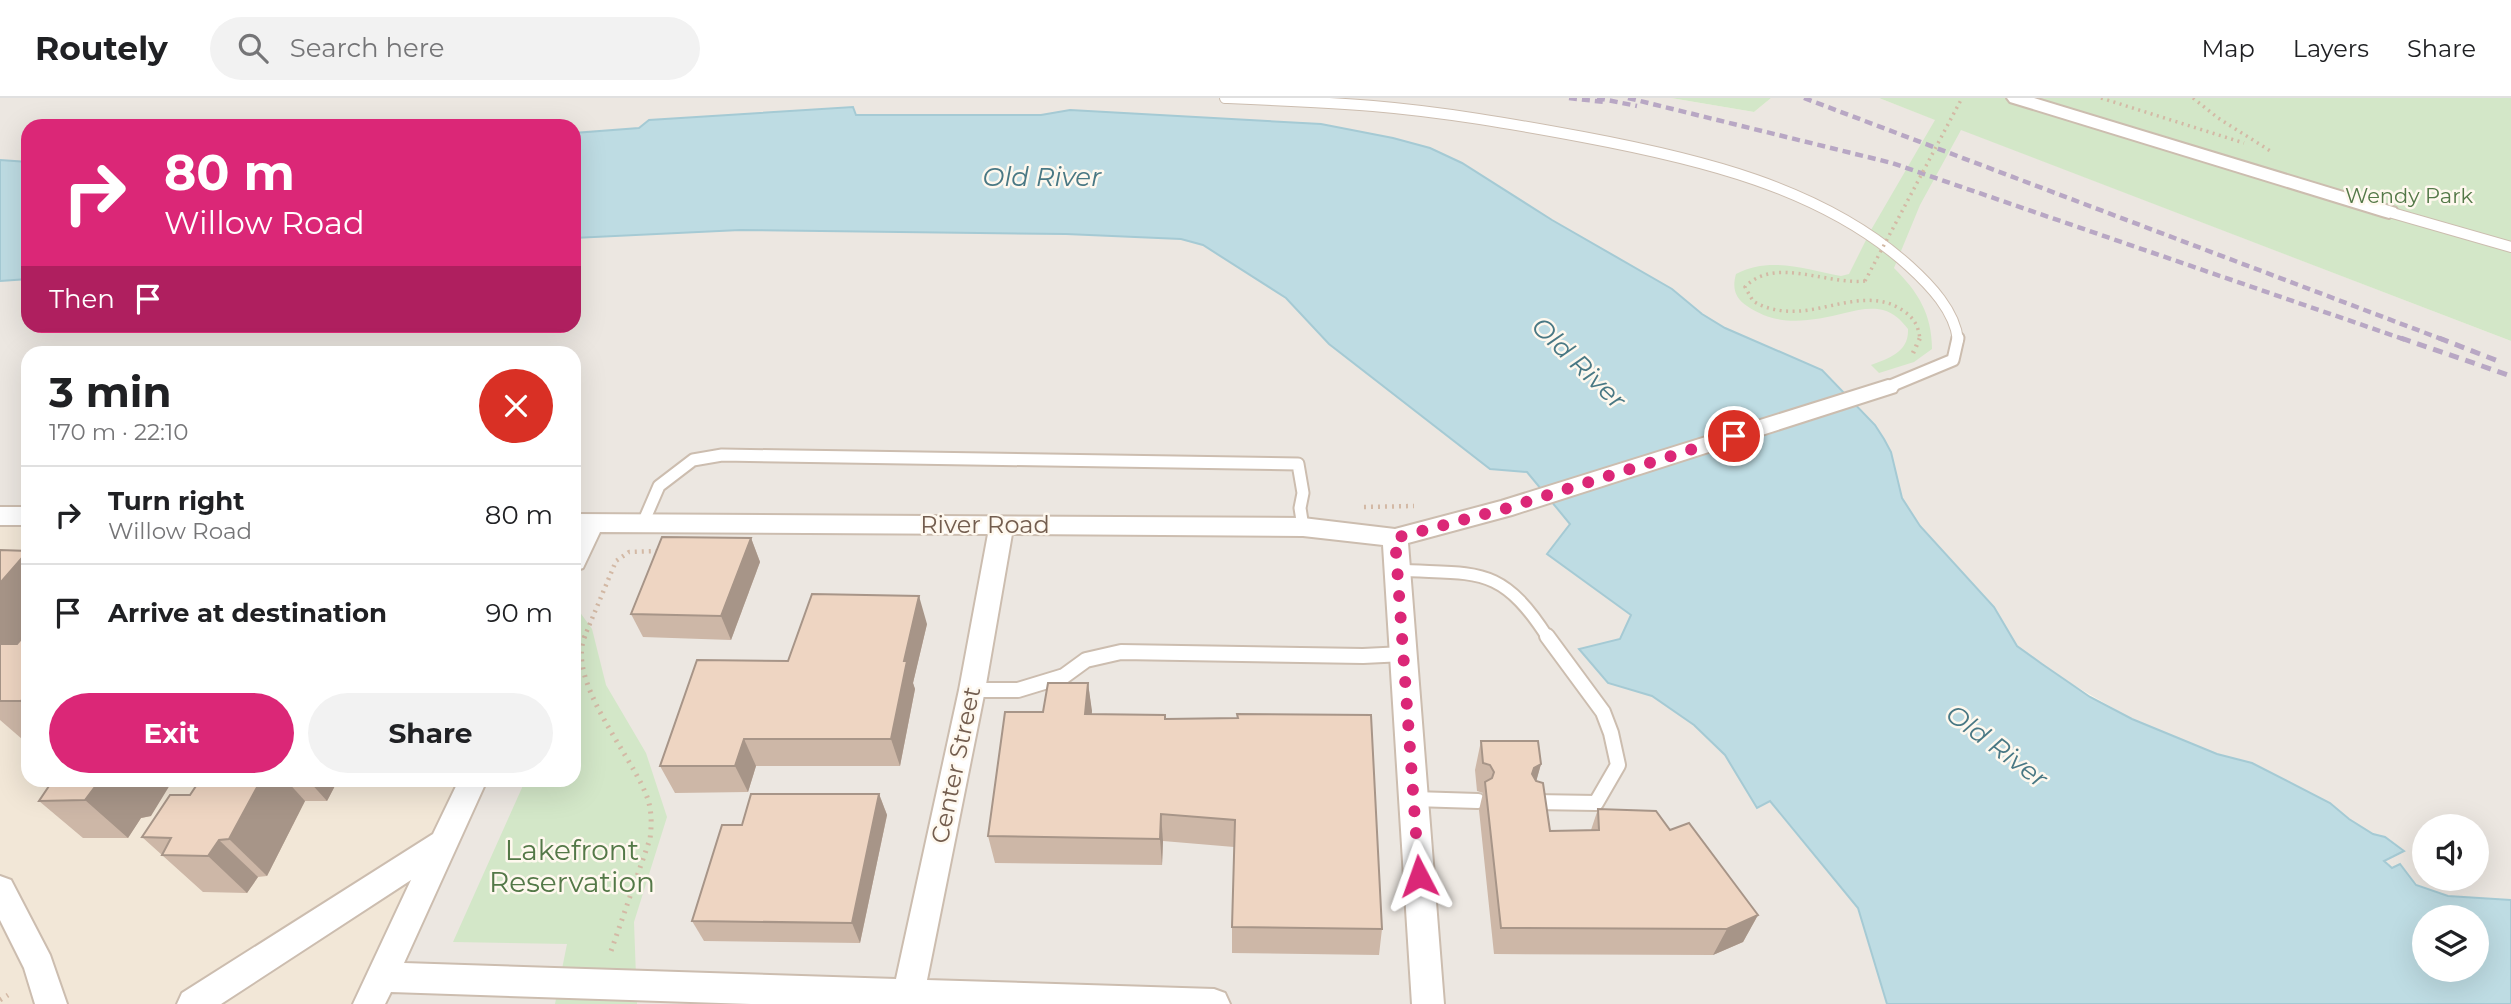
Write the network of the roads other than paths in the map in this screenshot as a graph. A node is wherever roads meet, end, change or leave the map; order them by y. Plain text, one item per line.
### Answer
1 (1225, 98) edge
2 (2016, 98) edge
3 (2389, 212) joint
4 (2511, 247) edge
5 (1888, 387) joint
6 (0, 516) edge
7 (21, 516) edge
8 (583, 523) edge
9 (643, 523) junction
10 (1002, 525) junction
11 (1303, 527) junction
12 (1395, 538) junction
13 (1397, 570) junction
14 (1404, 654) junction
15 (972, 690) junction
16 (470, 787) edge
17 (1414, 799) junction
18 (1478, 801) dead end
19 (1534, 802) edge
20 (444, 843) junction
21 (0, 890) edge
22 (376, 991) edge
23 (907, 998) edge
24 (51, 1004) edge
25 (193, 1004) edge
26 (1214, 1004) edge
27 (1428, 1004) edge

1 - 5 lane
2 - 3 street
3 - 4 lane
5 - 12 street
6 - 7 street
8 - 9 street, River Road
9 - 10 street, River Road
9 - 11 lane
10 - 11 street, River Road
10 - 15 street, Center Street
11 - 12 street, River Road
12 - 13 street
13 - 14 street
13 - 19 lane
14 - 15 lane
14 - 17 street
15 - 23 street, Center Street
16 - 20 street
17 - 18 lane
17 - 27 street
20 - 22 street
20 - 25 street
21 - 24 street
22 - 23 street
23 - 26 street

